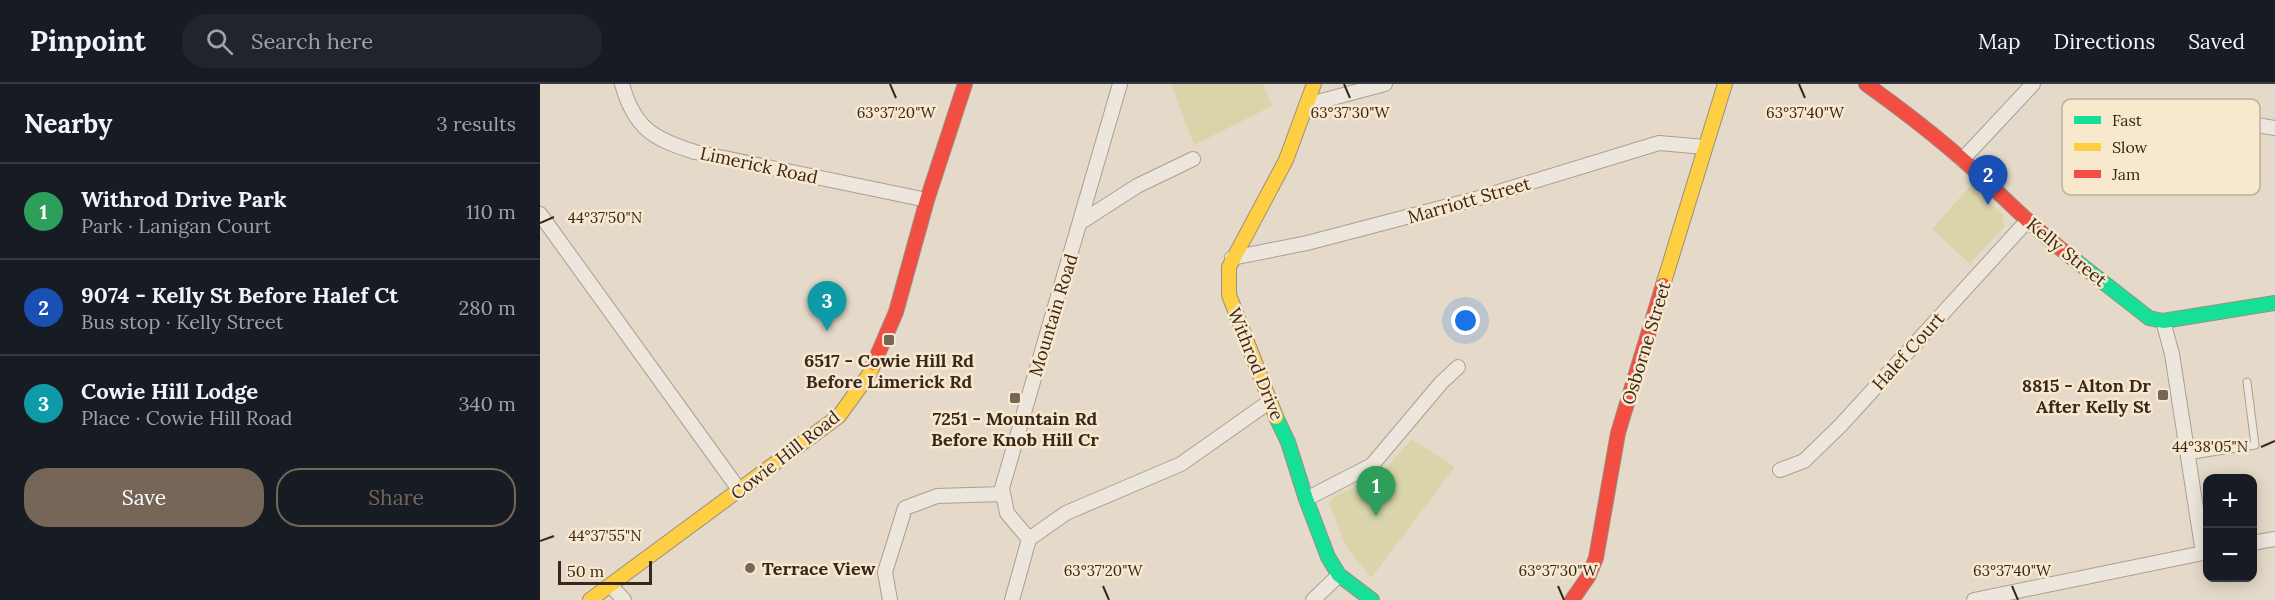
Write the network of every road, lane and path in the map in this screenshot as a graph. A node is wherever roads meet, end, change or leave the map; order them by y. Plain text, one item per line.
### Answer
1 (622, 84) edge
2 (965, 84) edge
3 (1120, 84) edge
4 (1314, 84) edge
5 (1385, 84) edge
6 (1725, 84) edge
7 (1866, 84) edge
8 (2033, 84) edge
9 (1306, 105) junction
10 (2260, 126) edge
11 (2275, 128) edge
12 (1705, 147) junction
13 (1193, 159) dead end
14 (1962, 160) junction
15 (927, 200) junction
16 (540, 214) edge
17 (2027, 221) junction
18 (1081, 222) junction
19 (1232, 258) junction
20 (2275, 303) edge
21 (2163, 321) junction
22 (1458, 367) dead end
23 (2247, 382) dead end
24 (1269, 402) junction
25 (2187, 456) junction
26 (1780, 470) dead end
27 (740, 491) junction
28 (1003, 494) junction
29 (1306, 499) junction
30 (1029, 539) junction
31 (2275, 539) edge
32 (2203, 541) edge
33 (2257, 542) edge
34 (2203, 552) edge
35 (1339, 575) junction
36 (611, 586) junction
37 (590, 600) edge
38 (624, 600) edge
39 (890, 600) edge
40 (1012, 600) edge
41 (1313, 600) edge
42 (1372, 600) edge
43 (1572, 600) edge
44 (1974, 600) edge

1 - 15 street, Limerick Road
2 - 15 street, Cowie Hill Road
3 - 18 street, Mountain Road
4 - 9 street, Withrod Drive
5 - 9 street
6 - 12 street, Osborne Street
7 - 14 street, Kelly Street
8 - 14 street
9 - 19 street, Withrod Drive
10 - 11 street
12 - 19 street, Marriott Street
12 - 43 street, Osborne Street
13 - 18 street
14 - 17 street, Kelly Street
15 - 27 street, Cowie Hill Road
16 - 27 street
17 - 21 street, Kelly Street
17 - 26 street, Halef Court
18 - 28 street, Mountain Road
19 - 24 street, Withrod Drive
20 - 21 street
21 - 25 street
22 - 29 street
23 - 25 lane
24 - 29 street, Withrod Drive
24 - 30 street
25 - 32 street
27 - 36 street, Cowie Hill Road
28 - 30 street
28 - 39 street
29 - 35 street, Withrod Drive
30 - 40 street
31 - 33 street
34 - 44 street
35 - 41 street
35 - 42 street, Withrod Drive
36 - 37 street, Cowie Hill Road
36 - 38 street

